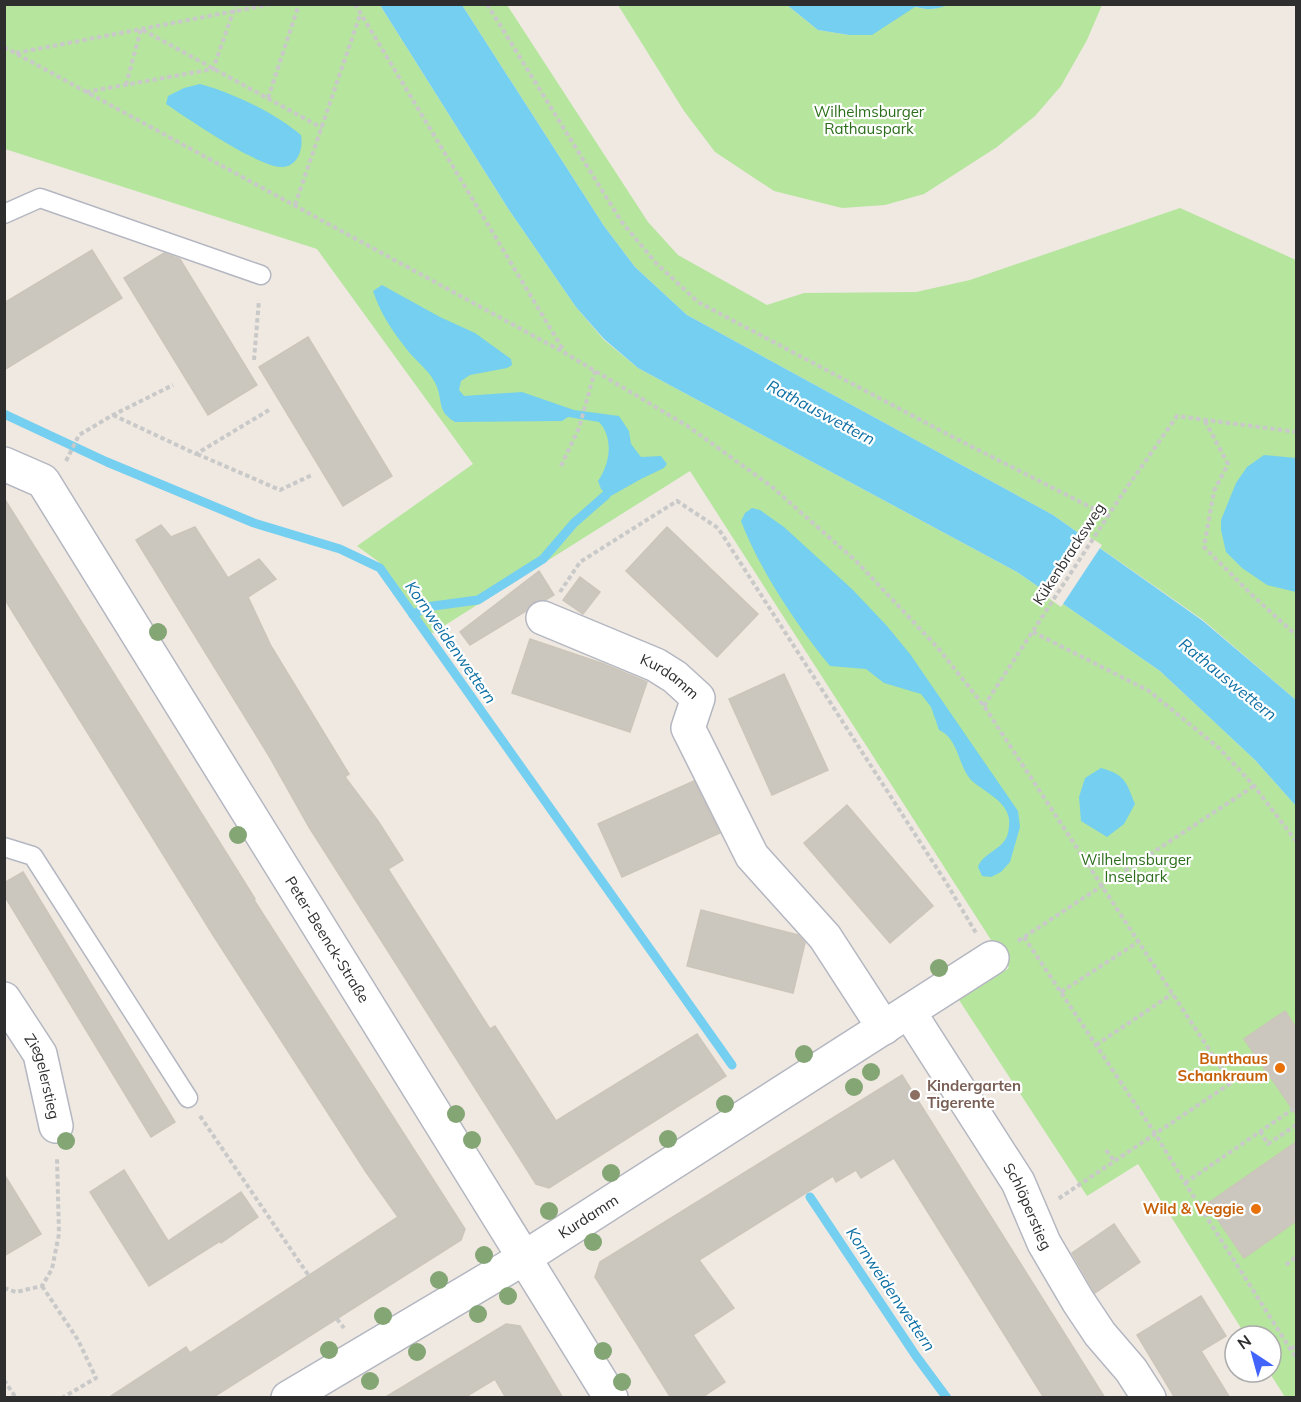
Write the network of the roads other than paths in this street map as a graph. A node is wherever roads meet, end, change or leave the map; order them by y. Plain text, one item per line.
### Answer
1 (4, 214) edge
2 (261, 275) road end
3 (4, 464) edge
4 (543, 618) road end
5 (4, 847) edge
6 (992, 958) road end
7 (4, 999) edge
8 (896, 1020) junction
9 (188, 1098) road end
10 (56, 1126) road end
11 (524, 1258) junction
12 (288, 1398) edge
13 (611, 1398) edge
14 (1149, 1398) edge

1 - 2 lane
3 - 11 street, Peter-Beenck-Straße
4 - 8 street, Kurdamm
5 - 9 lane
6 - 8 street, Kurdamm
7 - 10 street, Ziegelerstieg
8 - 11 street, Kurdamm
8 - 14 street, Schlöperstieg
11 - 12 street, Kurdamm
11 - 13 street, Peter-Beenck-Straße

